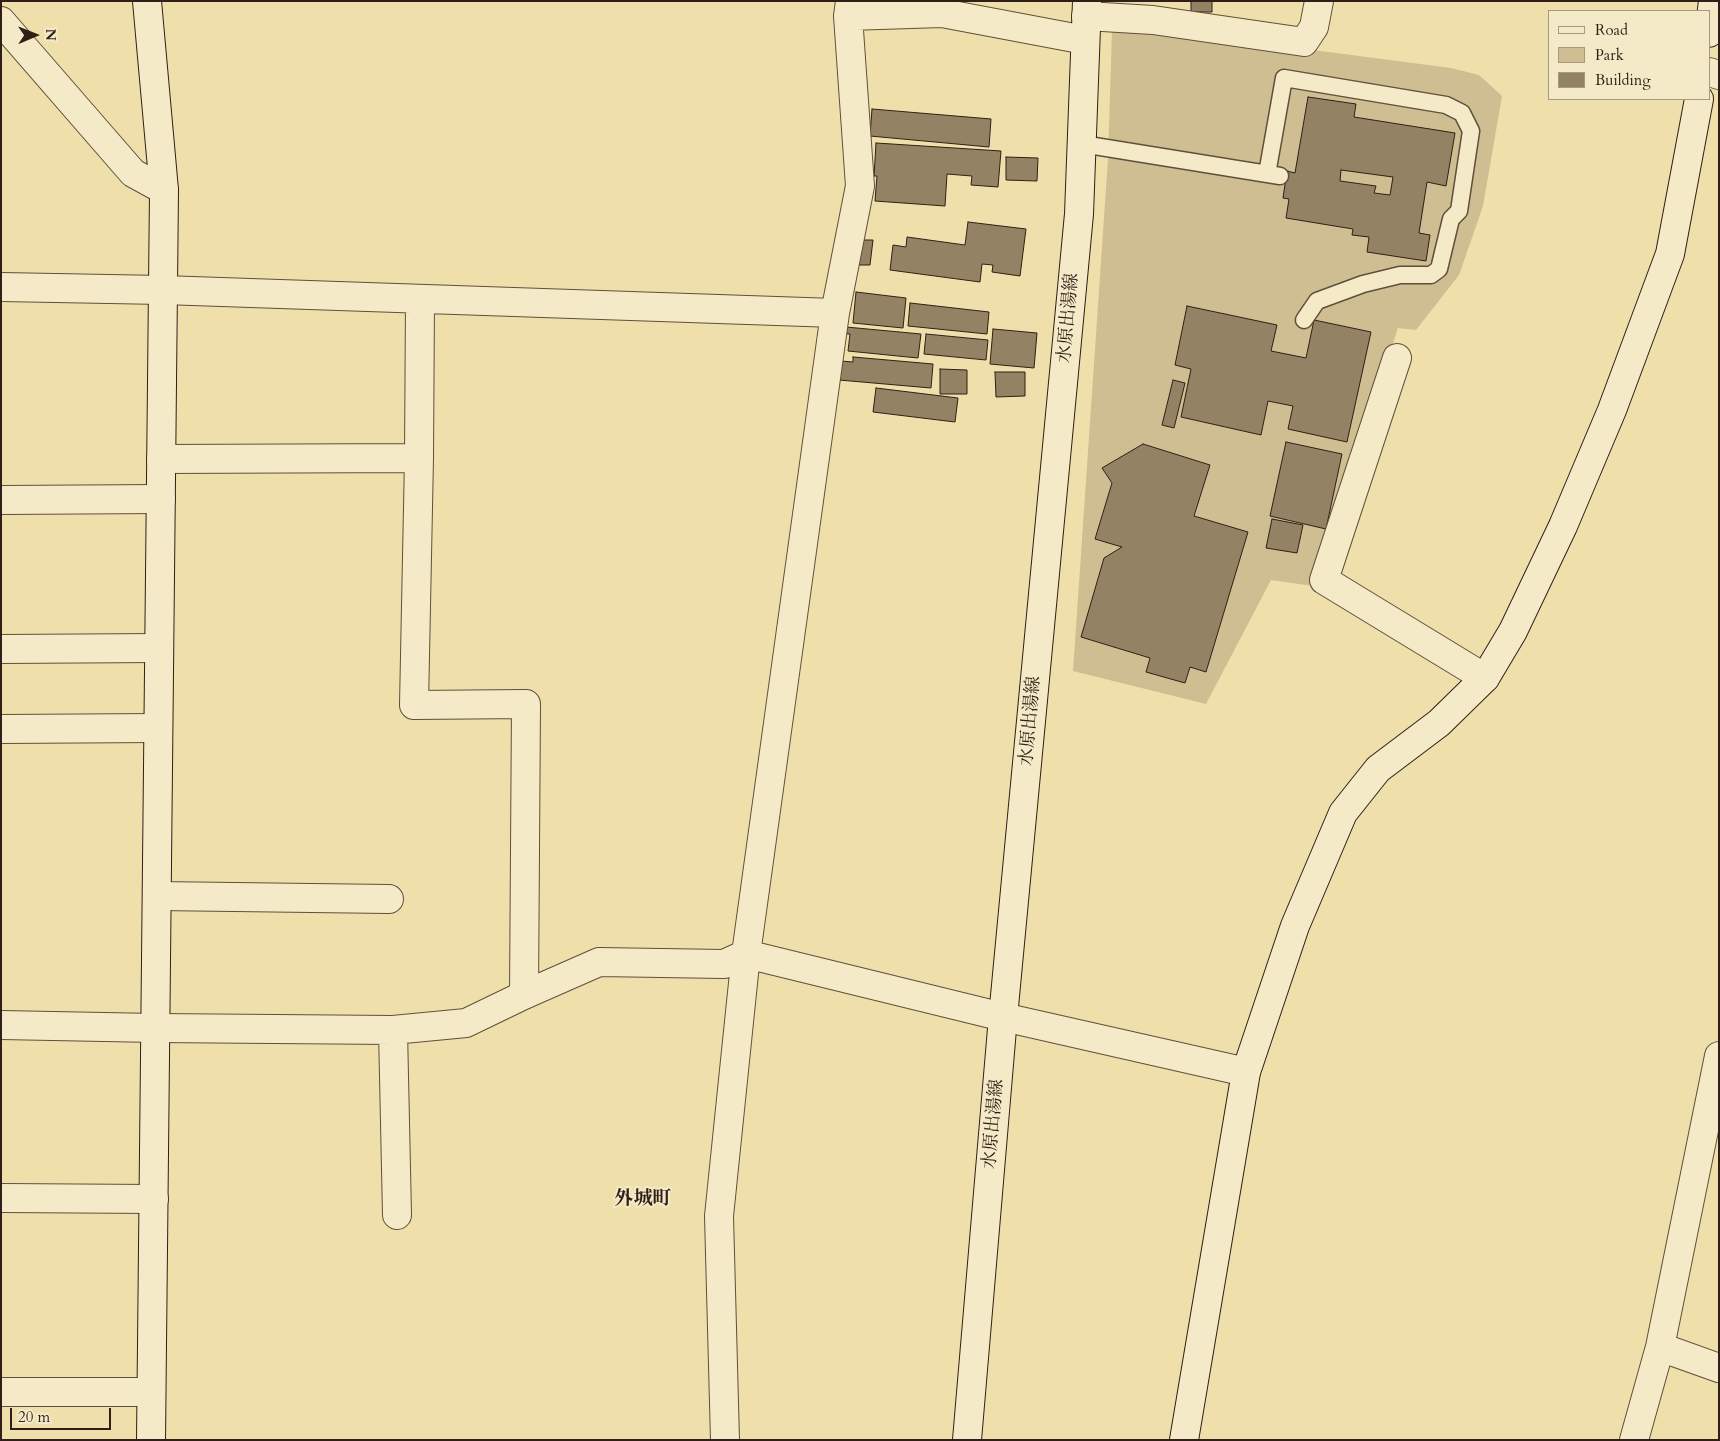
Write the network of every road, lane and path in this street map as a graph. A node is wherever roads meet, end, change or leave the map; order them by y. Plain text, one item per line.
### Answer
1 (147, 1) edge
2 (1319, 1) edge
3 (1713, 1) edge
4 (849, 9) edge
5 (1086, 19) edge
6 (1, 21) edge
7 (1710, 25) edge
8 (1699, 100) edge
9 (1082, 144) junction
10 (164, 190) junction
11 (1, 287) edge
12 (163, 290) junction
13 (420, 299) junction
14 (835, 313) junction
15 (1304, 320) dead end
16 (1396, 358) dead end
17 (419, 458) junction
18 (162, 459) junction
19 (161, 499) junction
20 (1, 500) edge
21 (1, 648) edge
22 (159, 648) junction
23 (1485, 678) junction
24 (158, 728) junction
25 (1, 729) edge
26 (157, 896) junction
27 (389, 899) dead end
28 (746, 954) junction
29 (524, 995) junction
30 (1003, 1017) junction
31 (1, 1026) edge
32 (156, 1028) junction
33 (393, 1030) junction
34 (1719, 1056) edge
35 (1246, 1072) junction
36 (1, 1198) edge
37 (154, 1199) junction
38 (397, 1215) dead end
39 (1660, 1347) junction
40 (1719, 1368) edge
41 (1, 1392) edge
42 (151, 1392) junction
43 (151, 1440) edge
44 (725, 1440) edge
45 (967, 1440) edge
46 (1184, 1440) edge
47 (1634, 1440) edge

1 - 10 street
2 - 5 street
3 - 7 street
4 - 5 street
4 - 14 street
5 - 9 street, 水原出湯線
6 - 10 street
8 - 23 street
9 - 15 lane
9 - 30 street, 水原出湯線
10 - 12 street
11 - 12 street
12 - 13 street
12 - 18 street
13 - 14 street
13 - 17 street
14 - 28 street
16 - 23 street
17 - 18 street
17 - 29 street
18 - 19 street
19 - 20 street
19 - 22 street
21 - 22 street
22 - 24 street
23 - 35 street
24 - 25 street
24 - 26 street
26 - 27 street
26 - 32 street
28 - 29 street
28 - 30 street
28 - 44 street
29 - 33 street
30 - 35 street
30 - 45 street, 水原出湯線
31 - 32 street
32 - 33 street
32 - 37 street
33 - 38 street
34 - 39 street
35 - 46 street
36 - 37 street
37 - 42 street
39 - 40 street
39 - 47 street
41 - 42 street
42 - 43 street

